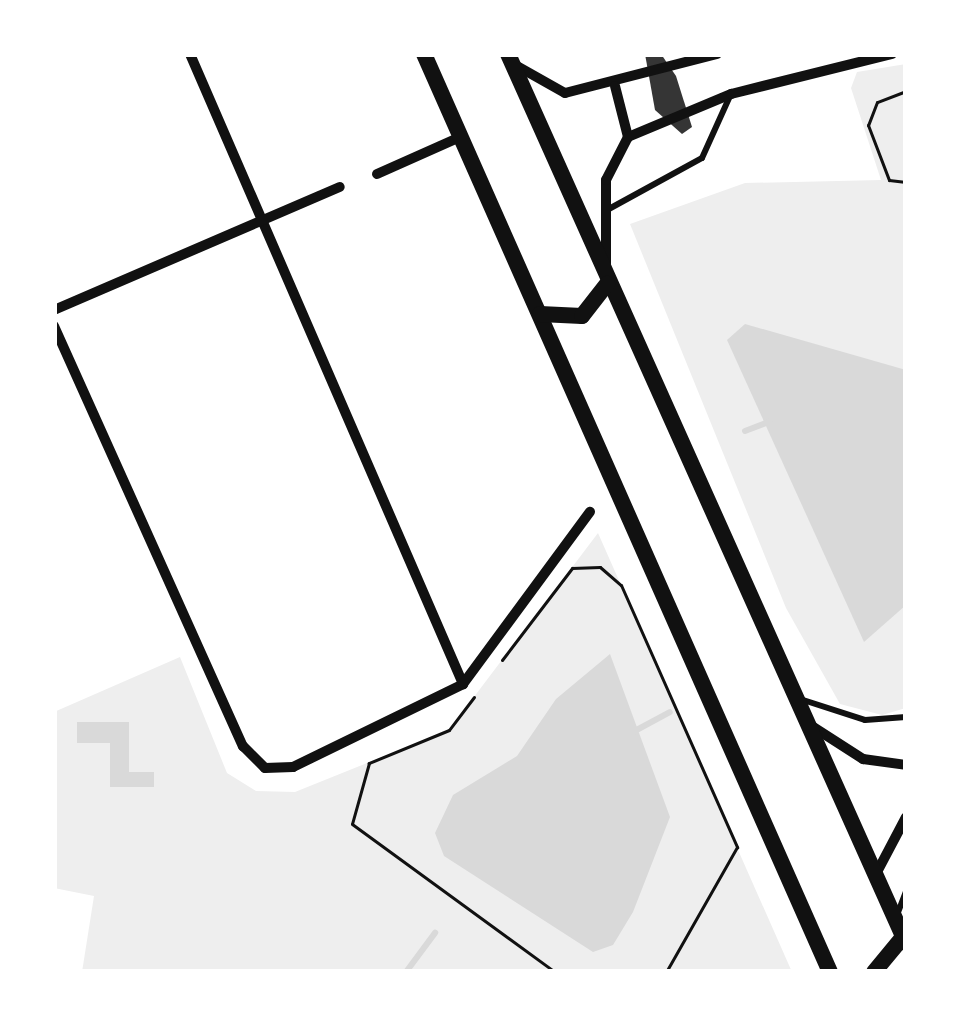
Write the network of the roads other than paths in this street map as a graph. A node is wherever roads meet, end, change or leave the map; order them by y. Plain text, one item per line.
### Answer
1 (190, 54) edge
2 (424, 54) edge
3 (717, 54) edge
4 (892, 54) edge
5 (510, 59) edge
6 (615, 86) junction
7 (731, 94) junction
8 (460, 137) junction
9 (628, 137) junction
10 (377, 174) dead end
11 (340, 187) dead end
12 (605, 213) junction
13 (261, 220) junction
14 (607, 284) junction
15 (54, 310) edge
16 (540, 314) junction
17 (54, 326) edge
18 (590, 512) dead end
19 (463, 684) junction
20 (793, 696) junction
21 (906, 717) edge
22 (804, 721) junction
23 (906, 765) edge
24 (906, 817) edge
25 (876, 874) junction
26 (906, 892) edge
27 (896, 918) junction
28 (905, 940) edge
29 (832, 971) edge
30 (874, 972) edge

1 - 13 street
2 - 8 main road
3 - 6 street
4 - 7 street
5 - 6 street
5 - 14 main road
6 - 9 street
7 - 9 street
7 - 12 lane
8 - 10 street
8 - 16 main road
9 - 12 street
11 - 13 street
12 - 14 street
13 - 15 street
13 - 19 street
14 - 16 main road
14 - 20 main road
16 - 29 main road
17 - 19 street
18 - 19 street
20 - 21 lane
20 - 22 main road
22 - 23 street
22 - 25 main road
24 - 25 street
25 - 27 main road
26 - 27 lane
27 - 28 main road
28 - 30 main road

